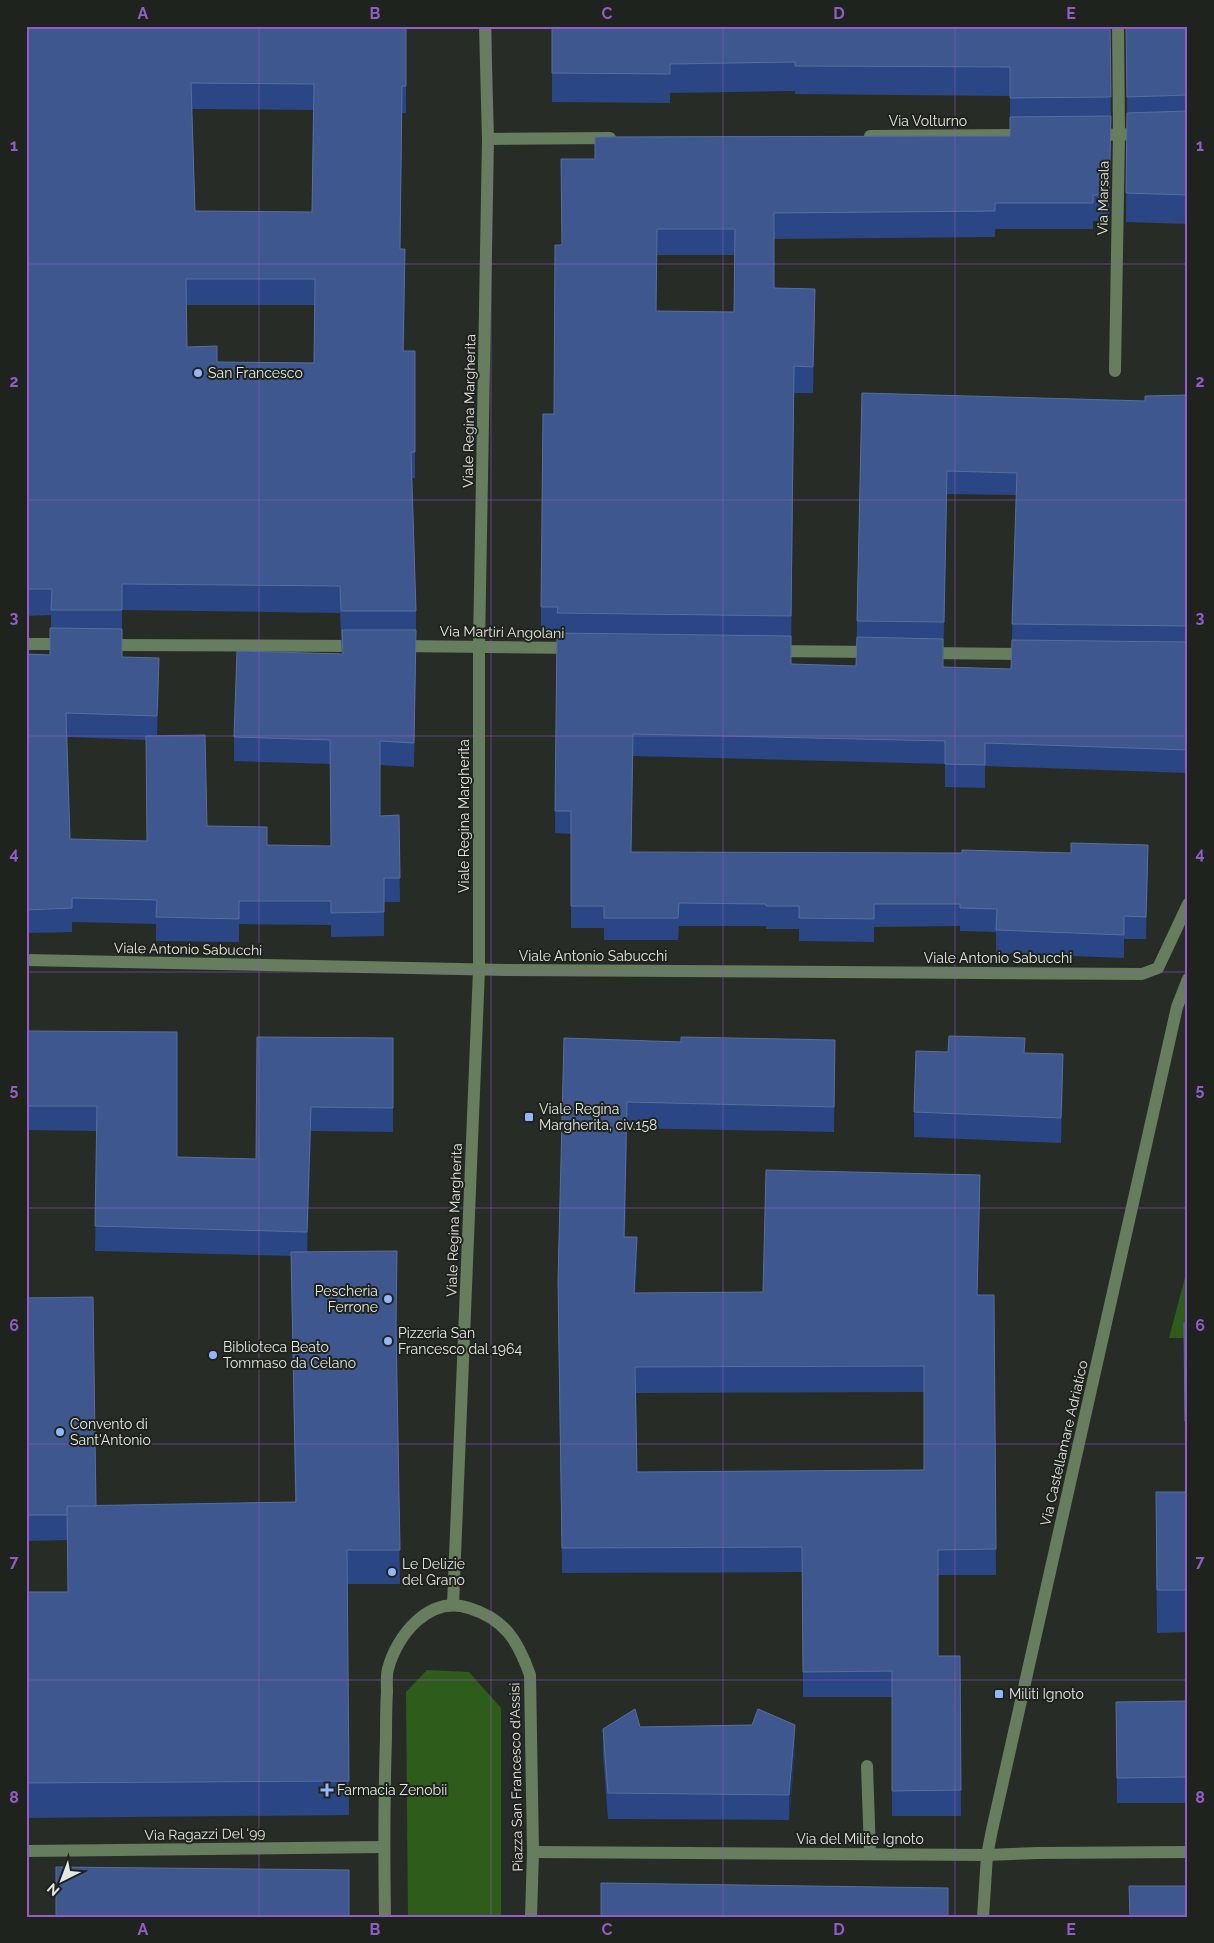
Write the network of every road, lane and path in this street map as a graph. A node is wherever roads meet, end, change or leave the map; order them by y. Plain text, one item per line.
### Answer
1 (485, 26) edge
2 (1118, 26) edge
3 (1158, 133) edge
4 (1119, 134) junction
5 (1040, 135) edge
6 (1079, 135) edge
7 (861, 136) edge
8 (623, 138) edge
9 (488, 139) junction
10 (1116, 370) dead end
11 (26, 644) edge
12 (76, 644) edge
13 (95, 644) edge
14 (371, 646) edge
15 (391, 646) edge
16 (479, 646) junction
17 (589, 648) edge
18 (759, 651) edge
19 (889, 652) edge
20 (918, 653) edge
21 (1038, 655) edge
22 (1188, 904) edge
23 (26, 960) edge
24 (480, 970) junction
25 (1188, 979) edge
26 (453, 1605) junction
27 (867, 1766) dead end
28 (383, 1846) junction
29 (26, 1851) edge
30 (533, 1852) junction
31 (1188, 1852) edge
32 (870, 1854) junction
33 (987, 1855) junction
34 (385, 1917) edge
35 (531, 1917) edge
36 (983, 1917) edge

1 - 9 street, Viale Regina Margherita
2 - 4 street, Via Marsala
3 - 4 street
4 - 6 street
4 - 10 street, Via Marsala
5 - 7 street, Via Volturno
8 - 9 street
9 - 16 street, Viale Regina Margherita
11 - 12 street
13 - 14 street
15 - 16 street, Via Martiri Angolani
16 - 17 street, Via Martiri Angolani
16 - 24 street, Viale Regina Margherita
18 - 19 street
20 - 21 street
22 - 24 street, Viale Antonio Sabucchi
23 - 24 street, Viale Antonio Sabucchi
24 - 26 street, Viale Regina Margherita
25 - 33 street, Via Castellamare Adriatico
26 - 28 street
26 - 30 street, Piazza San Francesco d'Assisi
27 - 32 street
28 - 29 street, Via Ragazzi Del '99
28 - 34 street
30 - 32 street, Via del Milite Ignoto
30 - 35 street, Piazza San Francesco d'Assisi
31 - 33 street, Via del Milite Ignoto
32 - 33 street, Via del Milite Ignoto
33 - 36 street, Via Castellamare Adriatico

